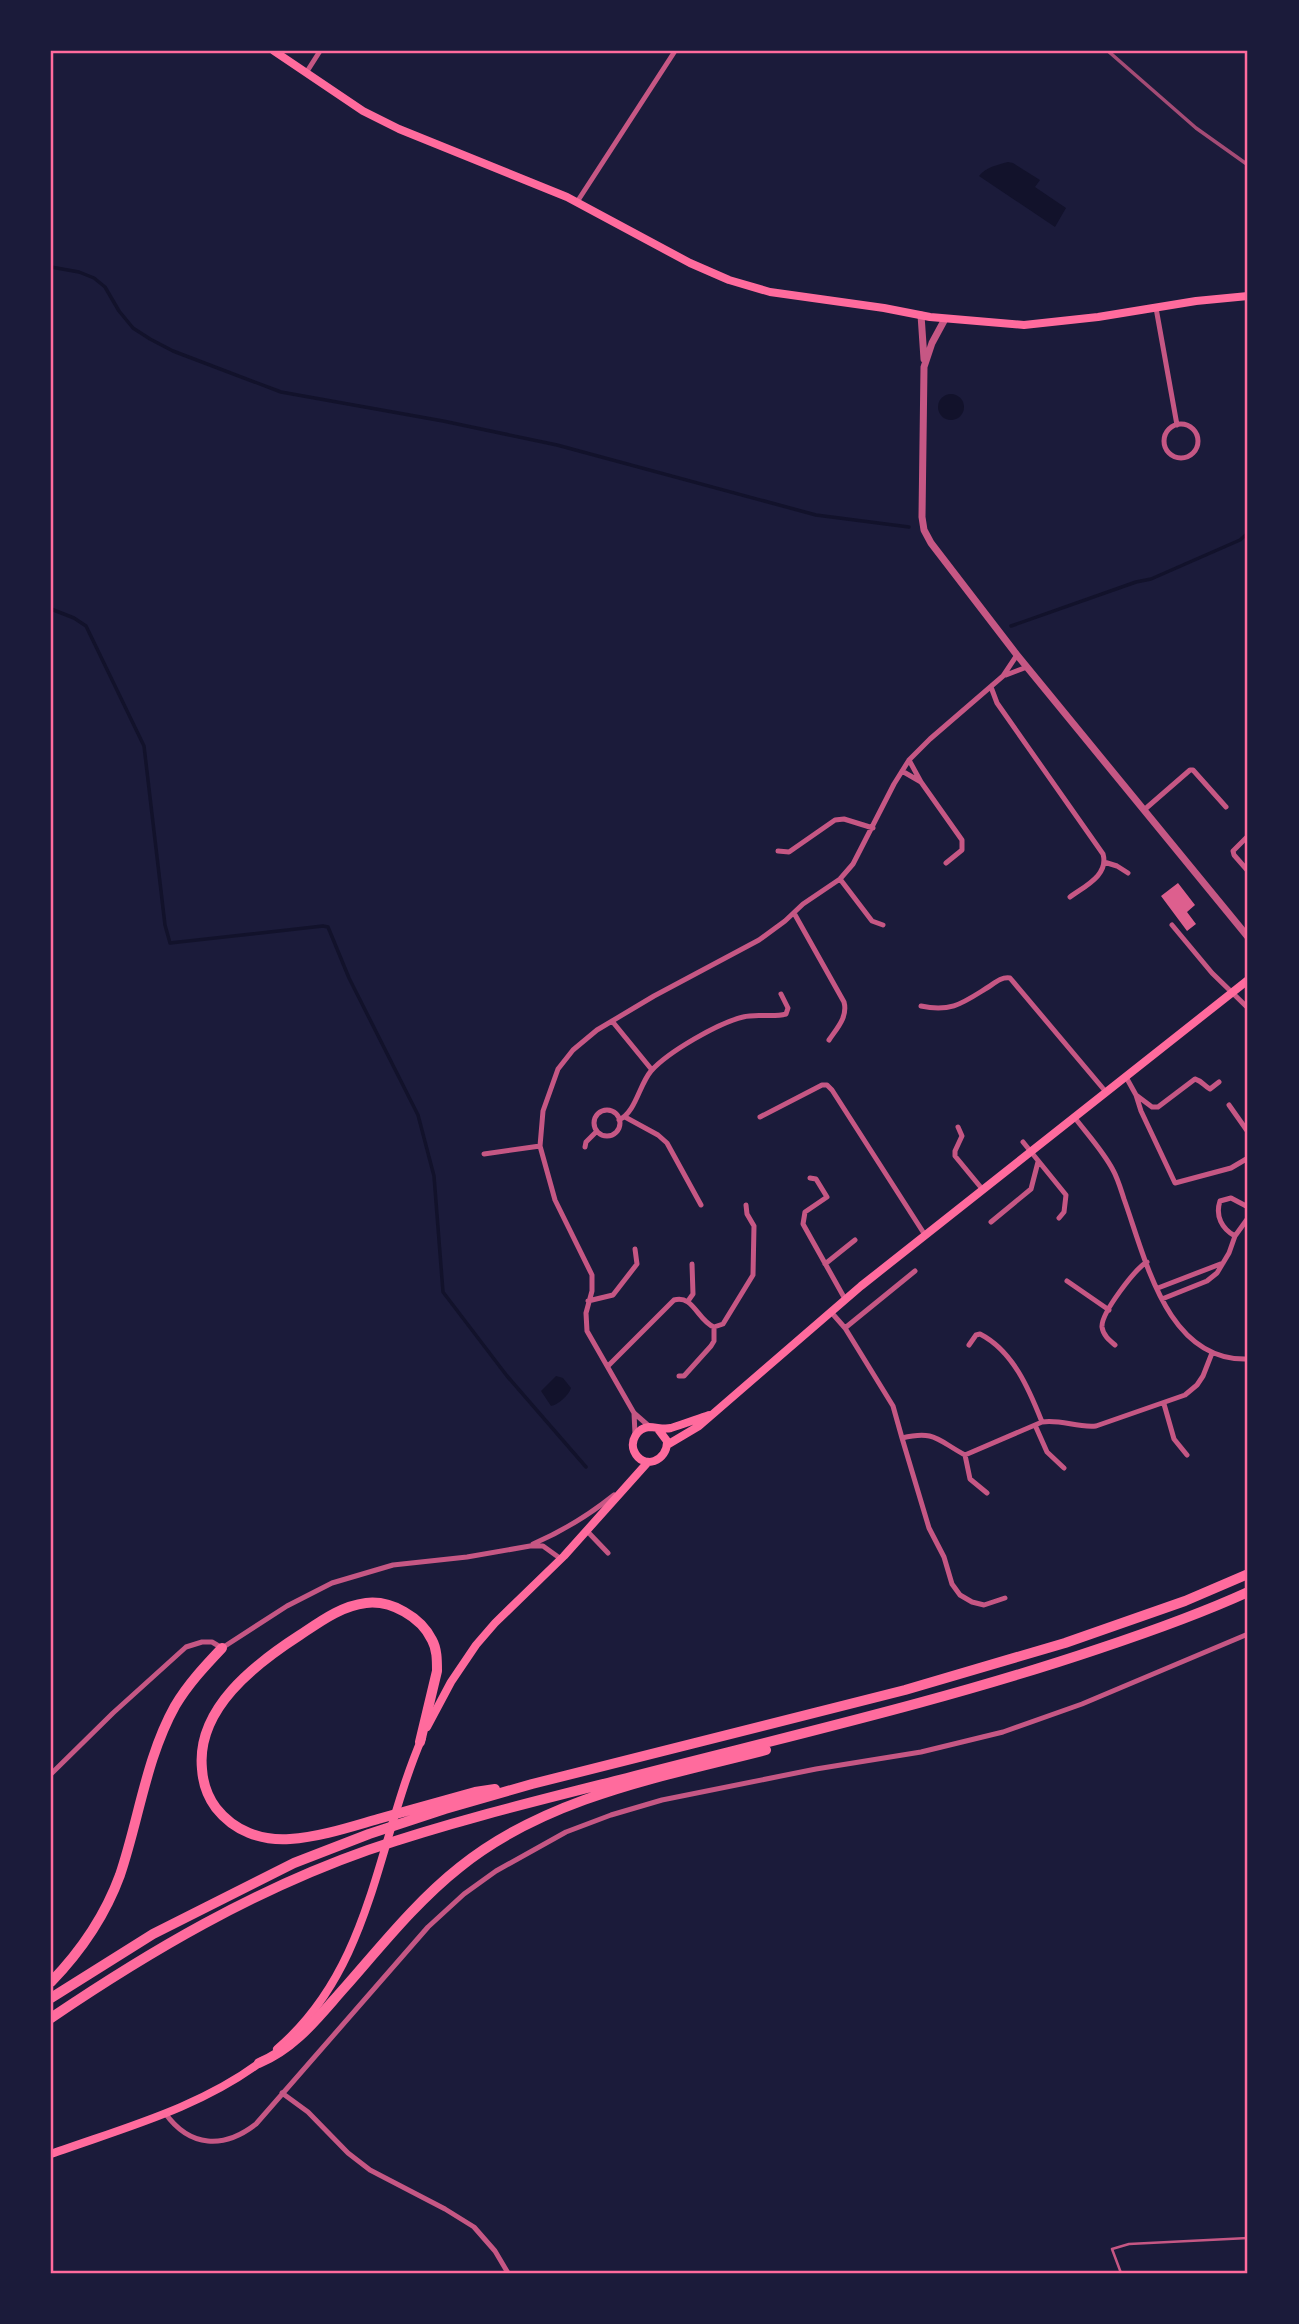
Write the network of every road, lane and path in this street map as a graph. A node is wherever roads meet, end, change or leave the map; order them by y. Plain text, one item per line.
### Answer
1 (274, 51) edge
2 (320, 51) edge
3 (675, 51) edge
4 (306, 73) junction
5 (577, 202) junction
6 (1248, 296) edge
7 (1156, 308) junction
8 (923, 316) junction
9 (945, 319) junction
10 (924, 367) junction
11 (1177, 425) junction
12 (1017, 654) junction
13 (1027, 667) junction
14 (1003, 676) junction
15 (991, 687) junction
16 (980, 696) junction
17 (997, 704) junction
18 (909, 760) junction
19 (902, 771) junction
20 (921, 782) junction
21 (1226, 807) dead end
22 (1144, 810) junction
23 (873, 828) junction
24 (1248, 836) edge
25 (778, 851) dead end
26 (1104, 862) junction
27 (946, 863) dead end
28 (1248, 871) edge
29 (1128, 873) dead end
30 (840, 879) junction
31 (1070, 897) dead end
32 (794, 913) junction
33 (883, 925) dead end
34 (1172, 925) dead end
35 (1248, 937) edge
36 (1248, 980) edge
37 (1233, 992) junction
38 (781, 994) dead end
39 (921, 1006) dead end
40 (1248, 1008) edge
41 (612, 1021) junction
42 (829, 1040) dead end
43 (652, 1070) junction
44 (1126, 1077) junction
45 (1219, 1082) dead end
46 (1106, 1093) junction
47 (1136, 1095) junction
48 (1229, 1105) dead end
49 (760, 1117) dead end
50 (1075, 1118) junction
51 (622, 1119) junction
52 (958, 1127) dead end
53 (597, 1131) junction
54 (1248, 1132) edge
55 (1023, 1142) dead end
56 (540, 1146) junction
57 (585, 1147) dead end
58 (1031, 1152) junction
59 (484, 1154) dead end
60 (1248, 1158) edge
61 (1038, 1162) junction
62 (810, 1178) dead end
63 (983, 1190) junction
64 (701, 1205) dead end
65 (746, 1205) dead end
66 (1248, 1207) edge
67 (1059, 1218) dead end
68 (1248, 1218) edge
69 (991, 1222) dead end
70 (925, 1235) junction
71 (1235, 1236) junction
72 (855, 1240) dead end
73 (635, 1249) dead end
74 (1147, 1262) junction
75 (1223, 1263) junction
76 (692, 1264) dead end
77 (825, 1264) junction
78 (915, 1271) dead end
79 (1066, 1281) dead end
80 (1158, 1288) junction
81 (845, 1299) junction
82 (1162, 1300) junction
83 (588, 1301) junction
84 (688, 1301) junction
85 (1109, 1310) junction
86 (831, 1312) junction
87 (714, 1327) junction
88 (845, 1328) junction
89 (969, 1345) dead end
90 (1115, 1345) dead end
91 (1212, 1353) junction
92 (1248, 1359) edge
93 (608, 1366) junction
94 (679, 1376) dead end
95 (1164, 1404) junction
96 (634, 1413) junction
97 (712, 1414) junction
98 (1039, 1423) junction
99 (654, 1428) junction
100 (635, 1436) junction
101 (902, 1438) junction
102 (667, 1446) junction
103 (965, 1455) junction
104 (1188, 1455) dead end
105 (638, 1457) junction
106 (648, 1462) junction
107 (1064, 1468) dead end
108 (631, 1482) junction
109 (986, 1493) dead end
110 (587, 1531) junction
111 (530, 1546) junction
112 (608, 1553) dead end
113 (562, 1558) junction
114 (1248, 1574) edge
115 (1248, 1592) edge
116 (1005, 1598) dead end
117 (1248, 1634) edge
118 (222, 1648) junction
119 (984, 1686) junction
120 (420, 1742) junction
121 (51, 1774) edge
122 (532, 1784) junction
123 (51, 1983) edge
124 (51, 1998) edge
125 (51, 2018) edge
126 (259, 2063) junction
127 (282, 2093) junction
128 (165, 2113) junction
129 (51, 2154) edge
130 (1248, 2238) edge
131 (508, 2273) edge
132 (1121, 2273) edge

1 - 4 main road
2 - 4 street
3 - 5 street
4 - 5 main road
5 - 8 main road
6 - 7 main road
7 - 9 main road
7 - 11 street
8 - 9 main road
8 - 10 street
9 - 10 street
10 - 12 street
11 - 11 street
12 - 13 street
12 - 14 street
13 - 14 street
13 - 22 street
14 - 15 street
15 - 16 street
15 - 17 street
16 - 17 street
16 - 18 street
17 - 26 street
18 - 19 street
18 - 20 street
19 - 20 street
19 - 23 street
20 - 27 street
21 - 22 street
22 - 35 street
23 - 25 street
23 - 30 street
24 - 28 street
26 - 29 street
26 - 31 street
30 - 32 street
30 - 33 street
32 - 41 street
32 - 42 street
34 - 37 street
36 - 37 main road
37 - 40 street
37 - 44 main road
38 - 43 street
39 - 46 street
41 - 43 street
41 - 56 street
43 - 51 street
44 - 46 main road
44 - 47 street
45 - 47 street
46 - 50 main road
47 - 60 street
48 - 54 street
49 - 70 street
50 - 58 main road
50 - 74 street
51 - 53 street
51 - 53 street
51 - 64 street
52 - 63 street
53 - 57 street
55 - 58 street
56 - 59 street
56 - 83 street
58 - 61 street
58 - 63 main road
61 - 67 street
61 - 69 street
62 - 77 street
63 - 70 main road
65 - 87 street
66 - 71 street
68 - 71 street
70 - 81 main road
71 - 75 street
72 - 77 street
73 - 83 street
74 - 80 street
74 - 85 street
75 - 80 street
75 - 82 street
76 - 84 street
77 - 81 street
78 - 88 street
79 - 85 street
80 - 82 street
81 - 86 main road
82 - 91 street
83 - 93 street
84 - 87 street
84 - 93 street
85 - 90 street
86 - 88 street
86 - 97 main road
87 - 94 street
88 - 101 street
89 - 98 street
91 - 92 street
91 - 95 street
93 - 96 street
95 - 98 street
95 - 104 street
96 - 99 street
96 - 100 street
97 - 99 main road
97 - 102 main road
98 - 103 street
98 - 107 street
99 - 100 main road
99 - 102 main road
100 - 105 main road
101 - 103 street
101 - 116 street
102 - 106 main road
103 - 109 street
105 - 106 main road
105 - 108 main road
106 - 108 main road
108 - 110 main road
108 - 111 street
110 - 112 street
110 - 113 main road
111 - 113 street
111 - 118 street
113 - 120 main road
114 - 122 highway
115 - 119 highway
117 - 127 street
118 - 121 street
118 - 123 highway
119 - 125 highway
119 - 126 highway
120 - 122 highway
120 - 126 main road
122 - 124 highway
126 - 128 main road
127 - 128 street
127 - 131 street
128 - 129 main road
130 - 132 lane

